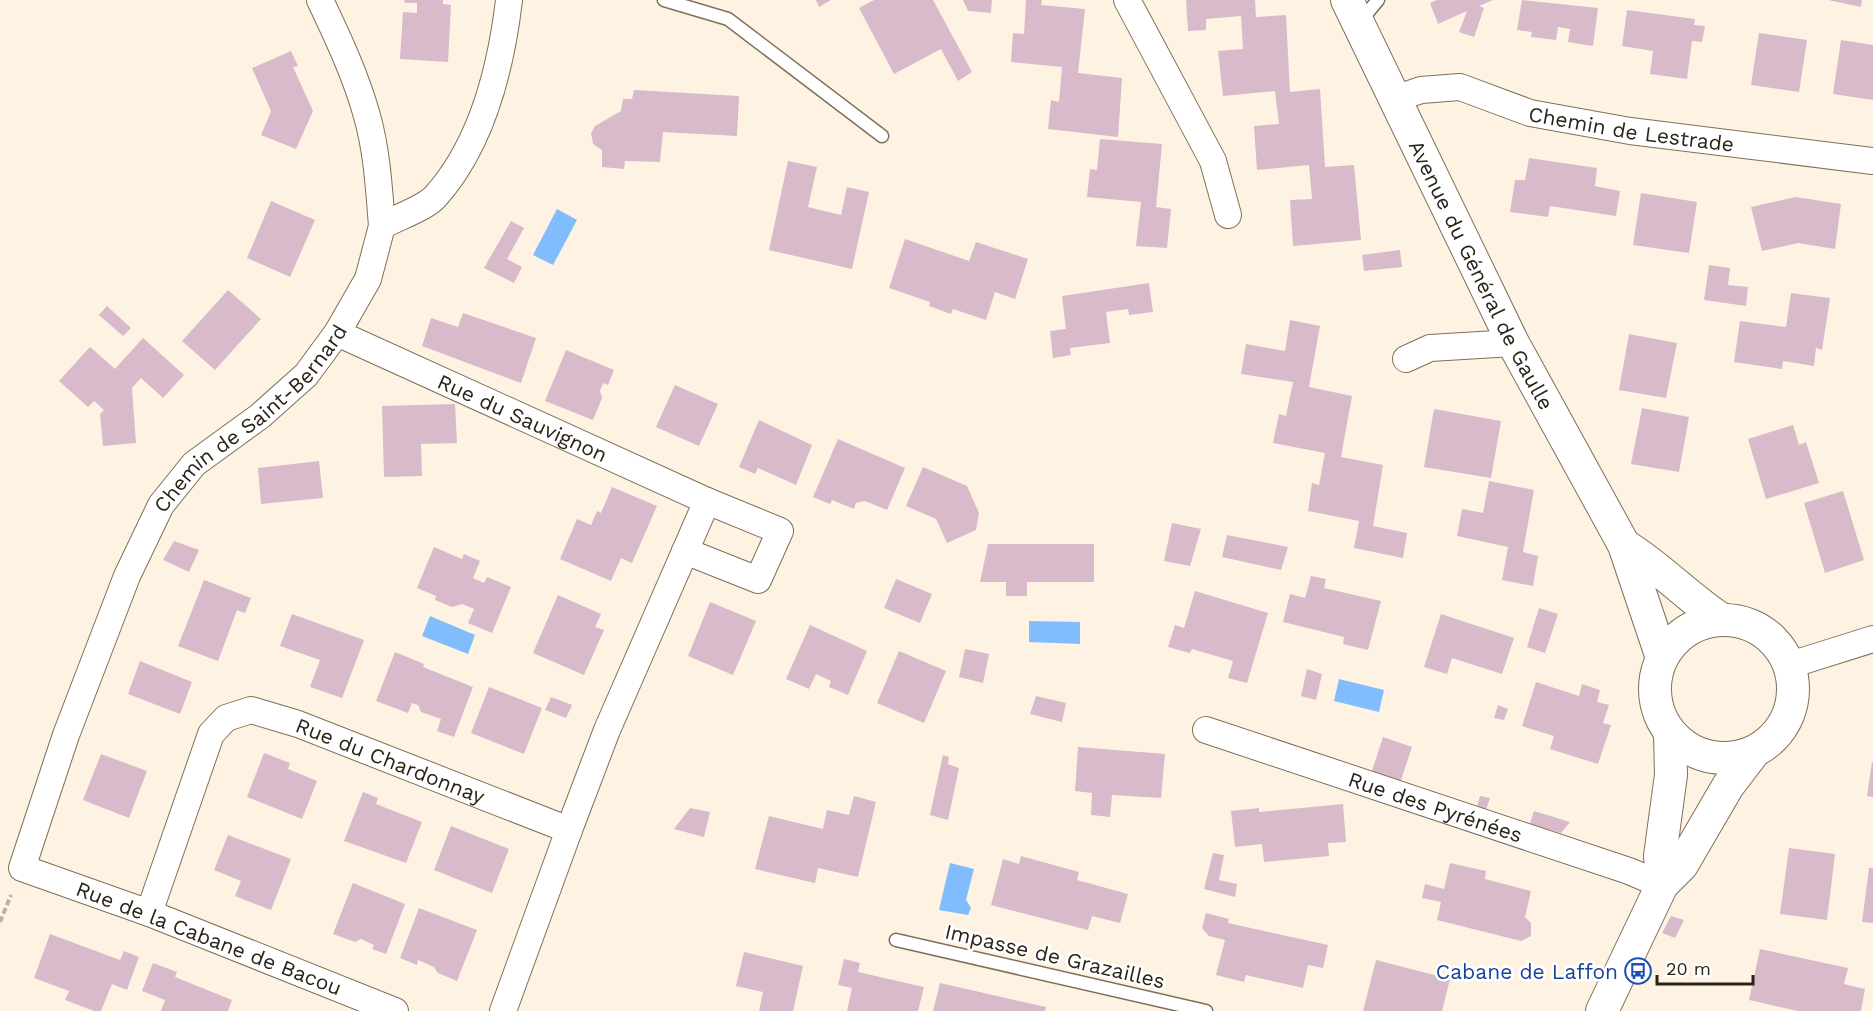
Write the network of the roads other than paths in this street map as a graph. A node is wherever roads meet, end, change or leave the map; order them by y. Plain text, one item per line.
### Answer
1 (320, 0) edge
2 (508, 0) edge
3 (664, 0) edge
4 (1127, 0) edge
5 (1378, 0) edge
6 (1353, 12) edge
7 (1395, 99) junction
8 (882, 136) dead end
9 (1873, 161) edge
10 (1228, 215) dead end
11 (382, 226) junction
12 (337, 333) junction
13 (1513, 343) junction
14 (1406, 359) dead end
15 (707, 501) junction
16 (1624, 545) junction
17 (685, 551) junction
18 (1721, 619) junction
19 (1873, 639) edge
20 (1662, 658) junction
21 (1790, 665) junction
22 (1206, 730) dead end
23 (1670, 733) junction
24 (1754, 752) junction
25 (569, 830) junction
26 (22, 868) joint
27 (1662, 885) junction
28 (148, 913) junction
29 (896, 940) dead end
30 (395, 1011) edge
31 (503, 1011) edge
32 (1206, 1011) edge
33 (1602, 1011) edge

1 - 11 street, Chemin de Saint-Bernard
2 - 11 street
3 - 8 lane
4 - 10 street
5 - 6 lane
6 - 7 street, Avenue du Général de Gaulle
7 - 9 street, Chemin de Lestrade
7 - 13 street, Avenue du Général de Gaulle
11 - 12 street, Chemin de Saint-Bernard
12 - 15 street, Rue du Sauvignon
12 - 26 street, Chemin de Saint-Bernard
13 - 14 street
13 - 16 street, Avenue du Général de Gaulle
15 - 17 street
15 - 17 street, Rue du Sauvignon
16 - 18 street, Avenue du Général de Gaulle
16 - 20 street, Avenue du Général de Gaulle
17 - 25 street
18 - 20 street
18 - 21 street
19 - 21 street
20 - 23 street
21 - 24 street
22 - 27 street, Rue des Pyrénées
23 - 24 street
23 - 27 street
24 - 27 street
25 - 28 street, Rue du Chardonnay
25 - 31 street
26 - 28 street, Rue de la Cabane de Bacou
27 - 33 street
28 - 30 street, Rue de la Cabane de Bacou
29 - 32 lane, Impasse de Grazailles

